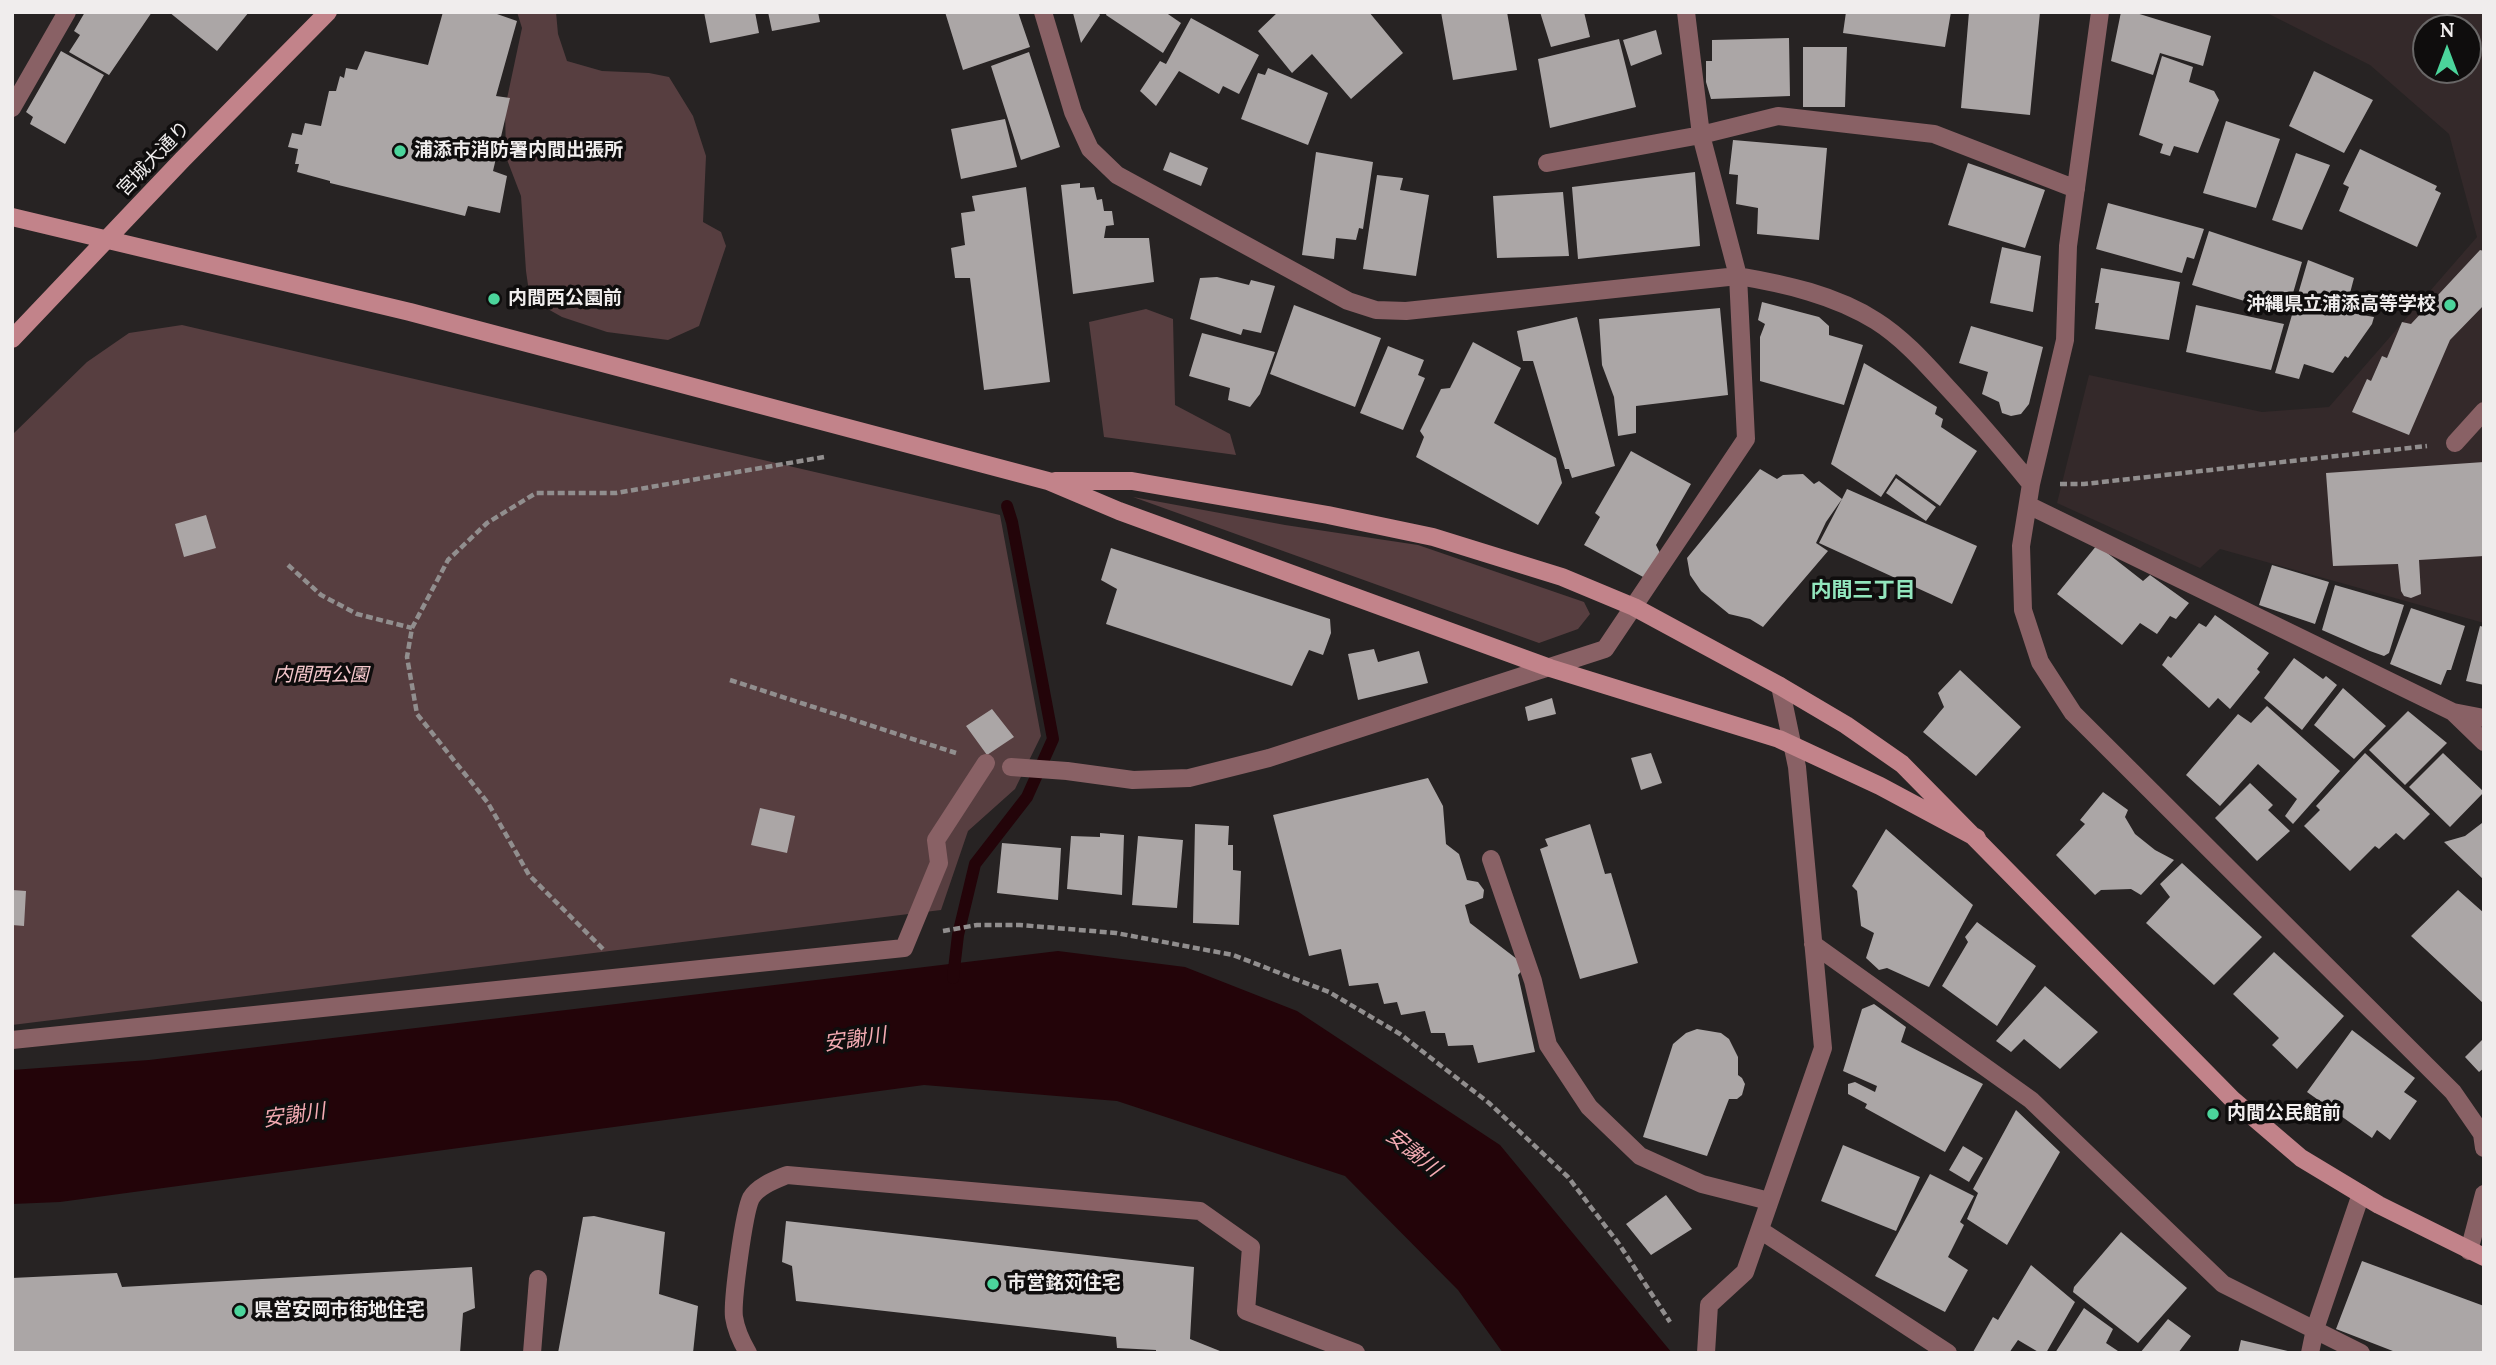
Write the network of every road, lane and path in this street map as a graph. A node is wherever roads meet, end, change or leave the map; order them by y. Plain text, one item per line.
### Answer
1 (67, 12) edge
2 (328, 12) edge
3 (1044, 12) edge
4 (1685, 12) edge
5 (2100, 12) edge
6 (12, 108) edge
7 (1701, 135) junction
8 (1547, 163) dead end
9 (2076, 189) junction
10 (12, 217) edge
11 (106, 239) junction
12 (1738, 275) junction
13 (12, 339) edge
14 (2484, 411) edge
15 (2455, 443) joint
16 (824, 457) dead end
17 (1048, 481) junction
18 (2031, 484) junction
19 (2084, 484) dead end
20 (2028, 505) junction
21 (288, 565) dead end
22 (1634, 607) junction
23 (412, 628) junction
24 (1550, 668) junction
25 (730, 680) dead end
26 (1780, 686) junction
27 (2454, 712) junction
28 (2484, 718) edge
29 (2484, 742) edge
30 (1794, 746) junction
31 (986, 763) joint
32 (1011, 766) dead end
33 (1977, 838) junction
34 (1491, 859) dead end
35 (939, 932) dead end
36 (1813, 944) junction
37 (631, 976) junction
38 (12, 1040) edge
39 (2484, 1148) edge
40 (2361, 1194) junction
41 (2484, 1194) edge
42 (1769, 1201) junction
43 (1760, 1230) junction
44 (2476, 1254) edge
45 (538, 1279) dead end
46 (1670, 1322) dead end
47 (2315, 1329) junction
48 (532, 1353) edge
49 (748, 1353) edge
50 (1356, 1353) edge
51 (1706, 1353) edge
52 (1948, 1353) edge
53 (2310, 1353) edge
54 (2361, 1353) edge

1 - 6 street
2 - 11 street, 宮城大通り
3 - 12 street
4 - 7 street
5 - 9 street
7 - 8 street
7 - 9 street
7 - 12 street
9 - 18 street
10 - 11 street
11 - 13 street, 宮城大通り
11 - 17 street
12 - 18 street
12 - 22 street
14 - 15 street
15 - 19 path
16 - 23 path
17 - 22 street
17 - 24 street
18 - 20 street
20 - 27 street
20 - 39 street
21 - 23 path
22 - 24 street
22 - 26 street
23 - 37 path
24 - 30 street
24 - 32 street
25 - 31 path
26 - 30 street
26 - 33 street
27 - 28 street
27 - 29 street
30 - 33 street
30 - 36 street
31 - 37 street
33 - 40 street
34 - 42 street
35 - 46 path
36 - 42 street
36 - 47 street
37 - 38 street
40 - 44 street
40 - 47 street
41 - 44 street
42 - 43 street
43 - 51 street
43 - 52 street
45 - 48 street
47 - 53 street
47 - 54 street
49 - 50 street

